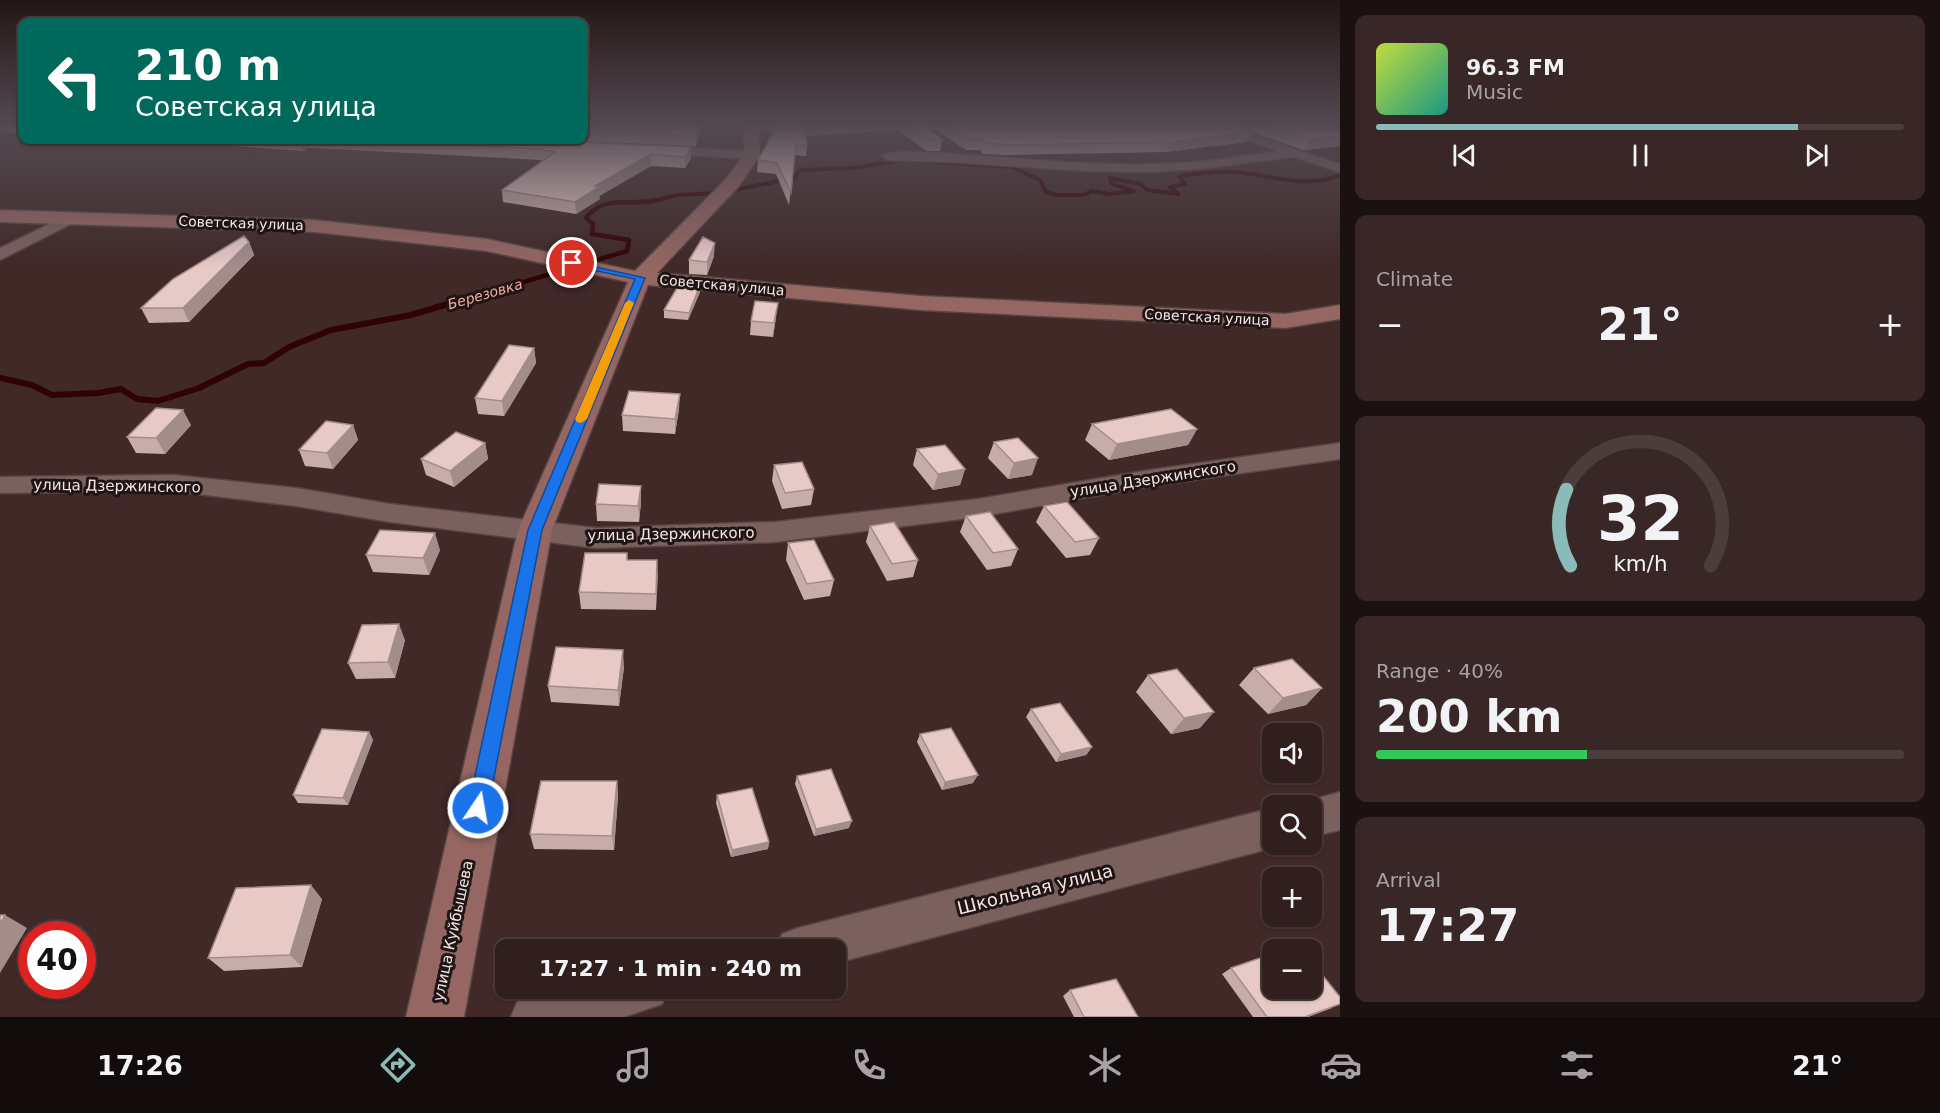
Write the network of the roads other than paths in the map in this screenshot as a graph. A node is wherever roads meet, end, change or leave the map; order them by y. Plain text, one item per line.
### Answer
1 (739, 172) edge
2 (0, 216) edge
3 (72, 218) junction
4 (0, 255) edge
5 (640, 278) junction
6 (1340, 312) edge
7 (1340, 451) edge
8 (0, 485) edge
9 (535, 530) junction
10 (1340, 811) edge
11 (1322, 815) edge
12 (1262, 831) edge
13 (841, 939) edge
14 (604, 999) edge
15 (435, 1017) edge
16 (535, 1017) edge

1 - 5 street, улица Куйбышева
2 - 3 street, Советская улица
3 - 4 street
3 - 5 street, Советская улица
5 - 6 street, Советская улица
5 - 9 street, улица Куйбышева
7 - 9 street, улица Дзержинского
8 - 9 street, улица Дзержинского
9 - 15 street, улица Куйбышева
10 - 11 street
12 - 13 street, Школьная улица
14 - 16 street

